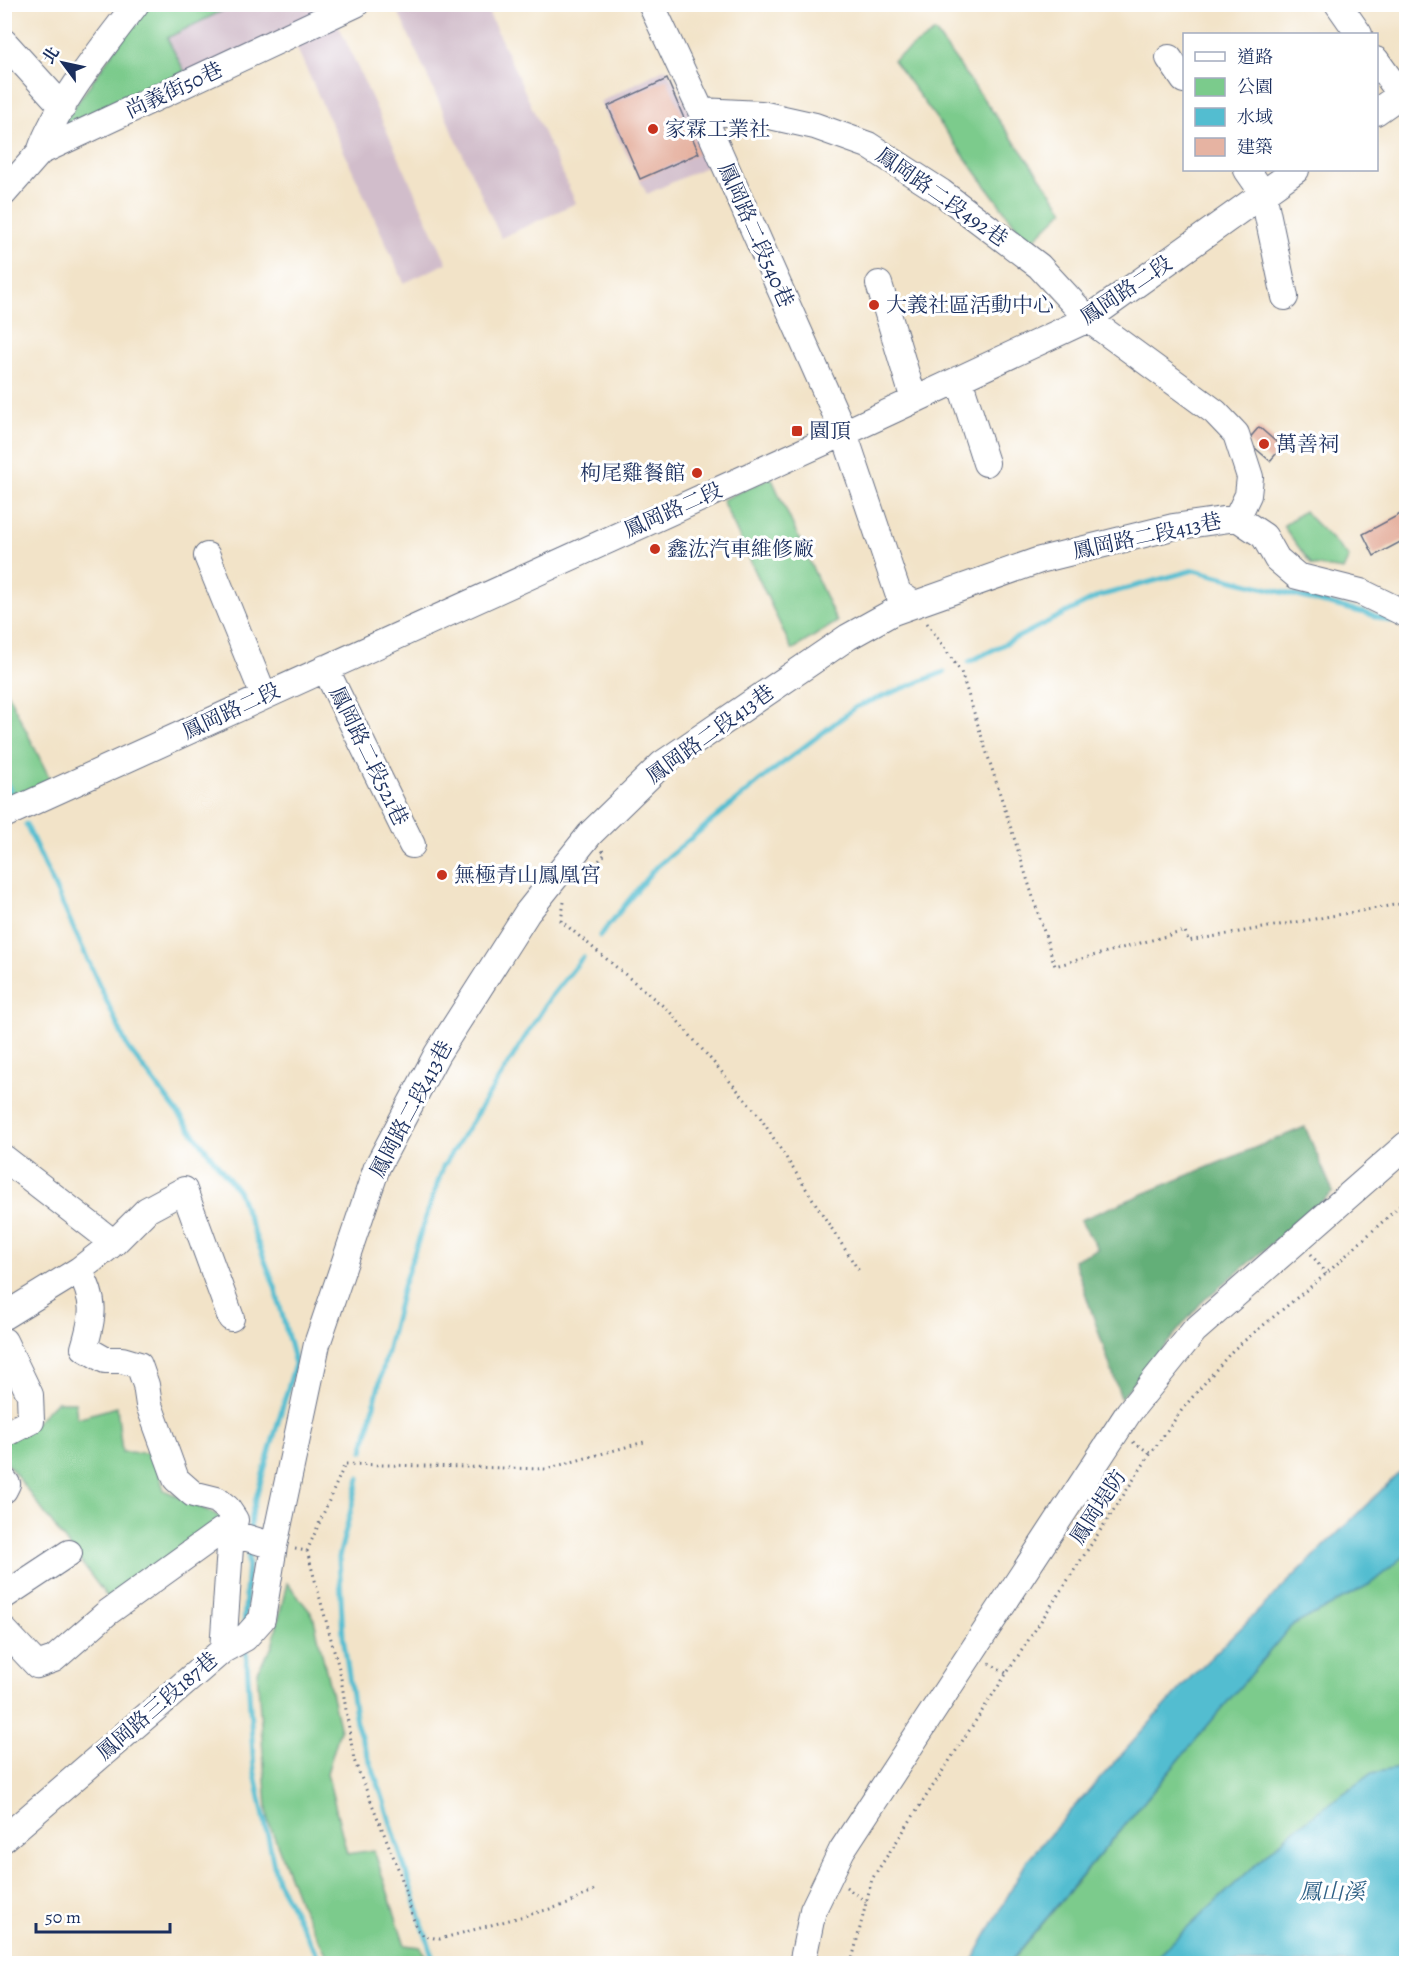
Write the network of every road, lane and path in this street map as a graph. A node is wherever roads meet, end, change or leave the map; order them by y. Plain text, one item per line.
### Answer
1 (136, 4) edge
2 (356, 4) edge
3 (651, 4) edge
4 (1338, 4) edge
5 (1358, 33) edge
6 (4, 42) edge
7 (1169, 58) dead end
8 (1378, 61) edge
9 (1183, 77) edge
10 (1404, 93) edge
11 (63, 107) junction
12 (701, 111) junction
13 (1378, 111) edge
14 (40, 152) junction
15 (1248, 171) edge
16 (1295, 171) edge
17 (4, 193) edge
18 (1263, 193) junction
19 (879, 284) dead end
20 (1285, 297) dead end
21 (1088, 319) junction
22 (959, 379) junction
23 (914, 400) junction
24 (844, 433) junction
25 (986, 463) dead end
26 (1237, 518) junction
27 (207, 556) dead end
28 (914, 604) junction
29 (1405, 614) edge
30 (325, 668) junction
31 (264, 696) junction
32 (1407, 734) edge
33 (15, 810) edge
34 (590, 834) junction
35 (412, 845) dead end
36 (592, 869) dead end
37 (565, 899) dead end
38 (1407, 903) edge
39 (1407, 1145) edge
40 (4, 1158) edge
41 (1407, 1200) edge
42 (114, 1243) junction
43 (79, 1270) junction
44 (859, 1270) dead end
45 (4, 1316) edge
46 (231, 1318) dead end
47 (4, 1341) edge
48 (4, 1435) edge
49 (644, 1442) dead end
50 (4, 1480) edge
51 (4, 1490) edge
52 (231, 1533) junction
53 (274, 1546) junction
54 (307, 1551) junction
55 (69, 1554) dead end
56 (4, 1596) edge
57 (4, 1630) edge
58 (224, 1650) junction
59 (4, 1839) edge
60 (594, 1890) dead end
61 (802, 1964) edge
62 (851, 1964) edge

1 - 11 street
2 - 14 street, 尚義街50巷
3 - 12 street, 鳳岡路二段540巷
4 - 5 street
6 - 11 street
7 - 9 street
8 - 10 street
10 - 13 street
11 - 14 street
12 - 21 street, 鳳岡路二段492巷
12 - 24 street, 鳳岡路二段540巷
14 - 17 street, 尚義街50巷
15 - 18 street
16 - 18 street, 鳳岡路二段
18 - 20 street
18 - 21 street, 鳳岡路二段
19 - 23 street
21 - 22 street, 鳳岡路二段
21 - 26 street, 鳳岡路二段413巷
22 - 23 street, 鳳岡路二段
22 - 25 street
23 - 24 street, 鳳岡路二段
24 - 28 street, 鳳岡路二段540巷
24 - 30 street, 鳳岡路二段
26 - 28 street, 鳳岡路二段413巷
26 - 29 street
27 - 31 street
28 - 34 street, 鳳岡路二段413巷
28 - 38 path
29 - 32 path
30 - 31 street, 鳳岡路二段
30 - 35 street, 鳳岡路二段521巷
31 - 33 street, 鳳岡路二段
34 - 36 path
34 - 53 street, 鳳岡路二段413巷
37 - 44 path
39 - 61 street
40 - 42 street
41 - 62 path, 鳳岡堤防
42 - 43 street
42 - 46 street
43 - 45 street
43 - 52 street, 鳳岡路三段187巷
47 - 48 street
49 - 54 path
50 - 51 street
52 - 53 street
52 - 57 street
52 - 58 street, 鳳岡路三段187巷
53 - 54 path
53 - 58 street, 鳳岡路二段413巷
54 - 60 path
55 - 56 street
58 - 59 street, 鳳岡路三段187巷

